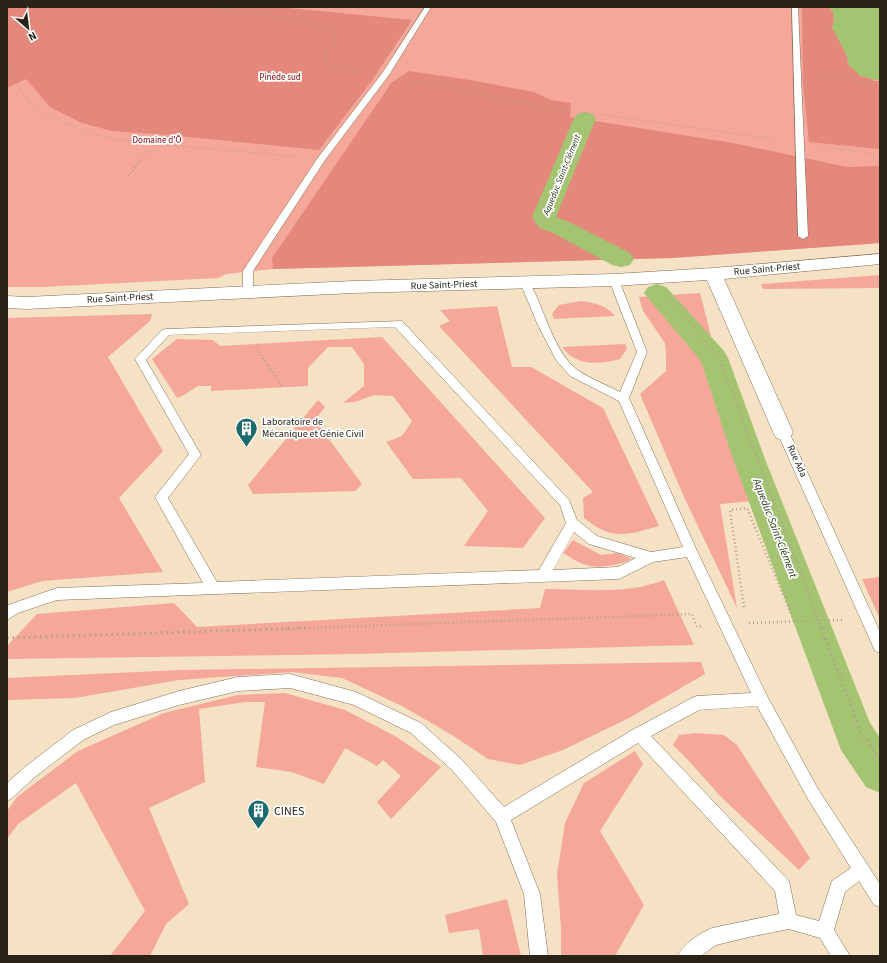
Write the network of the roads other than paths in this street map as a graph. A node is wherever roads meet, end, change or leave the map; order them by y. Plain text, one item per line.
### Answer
1 (428, 7) edge
2 (795, 7) edge
3 (803, 236) dead end
4 (880, 259) edge
5 (712, 274) junction
6 (614, 280) junction
7 (525, 282) junction
8 (248, 292) junction
9 (7, 302) edge
10 (623, 398) junction
11 (783, 432) joint
12 (572, 523) junction
13 (691, 550) junction
14 (652, 558) junction
15 (543, 576) junction
16 (213, 588) junction
17 (7, 614) edge
18 (880, 648) edge
19 (761, 699) junction
20 (639, 734) junction
21 (7, 793) edge
22 (502, 817) junction
23 (861, 870) junction
24 (880, 899) edge
25 (789, 921) junction
26 (825, 930) junction
27 (539, 956) edge
28 (688, 956) edge
29 (841, 956) edge

1 - 8 lane
2 - 3 lane
4 - 5 street, Rue Saint-Priest
5 - 6 street, Rue Saint-Priest
5 - 11 street, Rue Ada
6 - 7 street, Rue Saint-Priest
6 - 10 lane
7 - 8 street, Rue Saint-Priest
7 - 10 lane
8 - 9 street, Rue Saint-Priest
10 - 13 lane
11 - 18 lane, Rue Ada
12 - 14 lane
12 - 15 lane
12 - 16 lane
13 - 14 lane
13 - 19 lane
14 - 15 lane
15 - 16 lane
16 - 17 lane
19 - 20 lane
19 - 23 lane
20 - 22 lane
20 - 25 lane
21 - 22 lane
22 - 27 lane
23 - 24 lane
23 - 26 lane
25 - 26 lane
25 - 28 lane
26 - 29 lane

